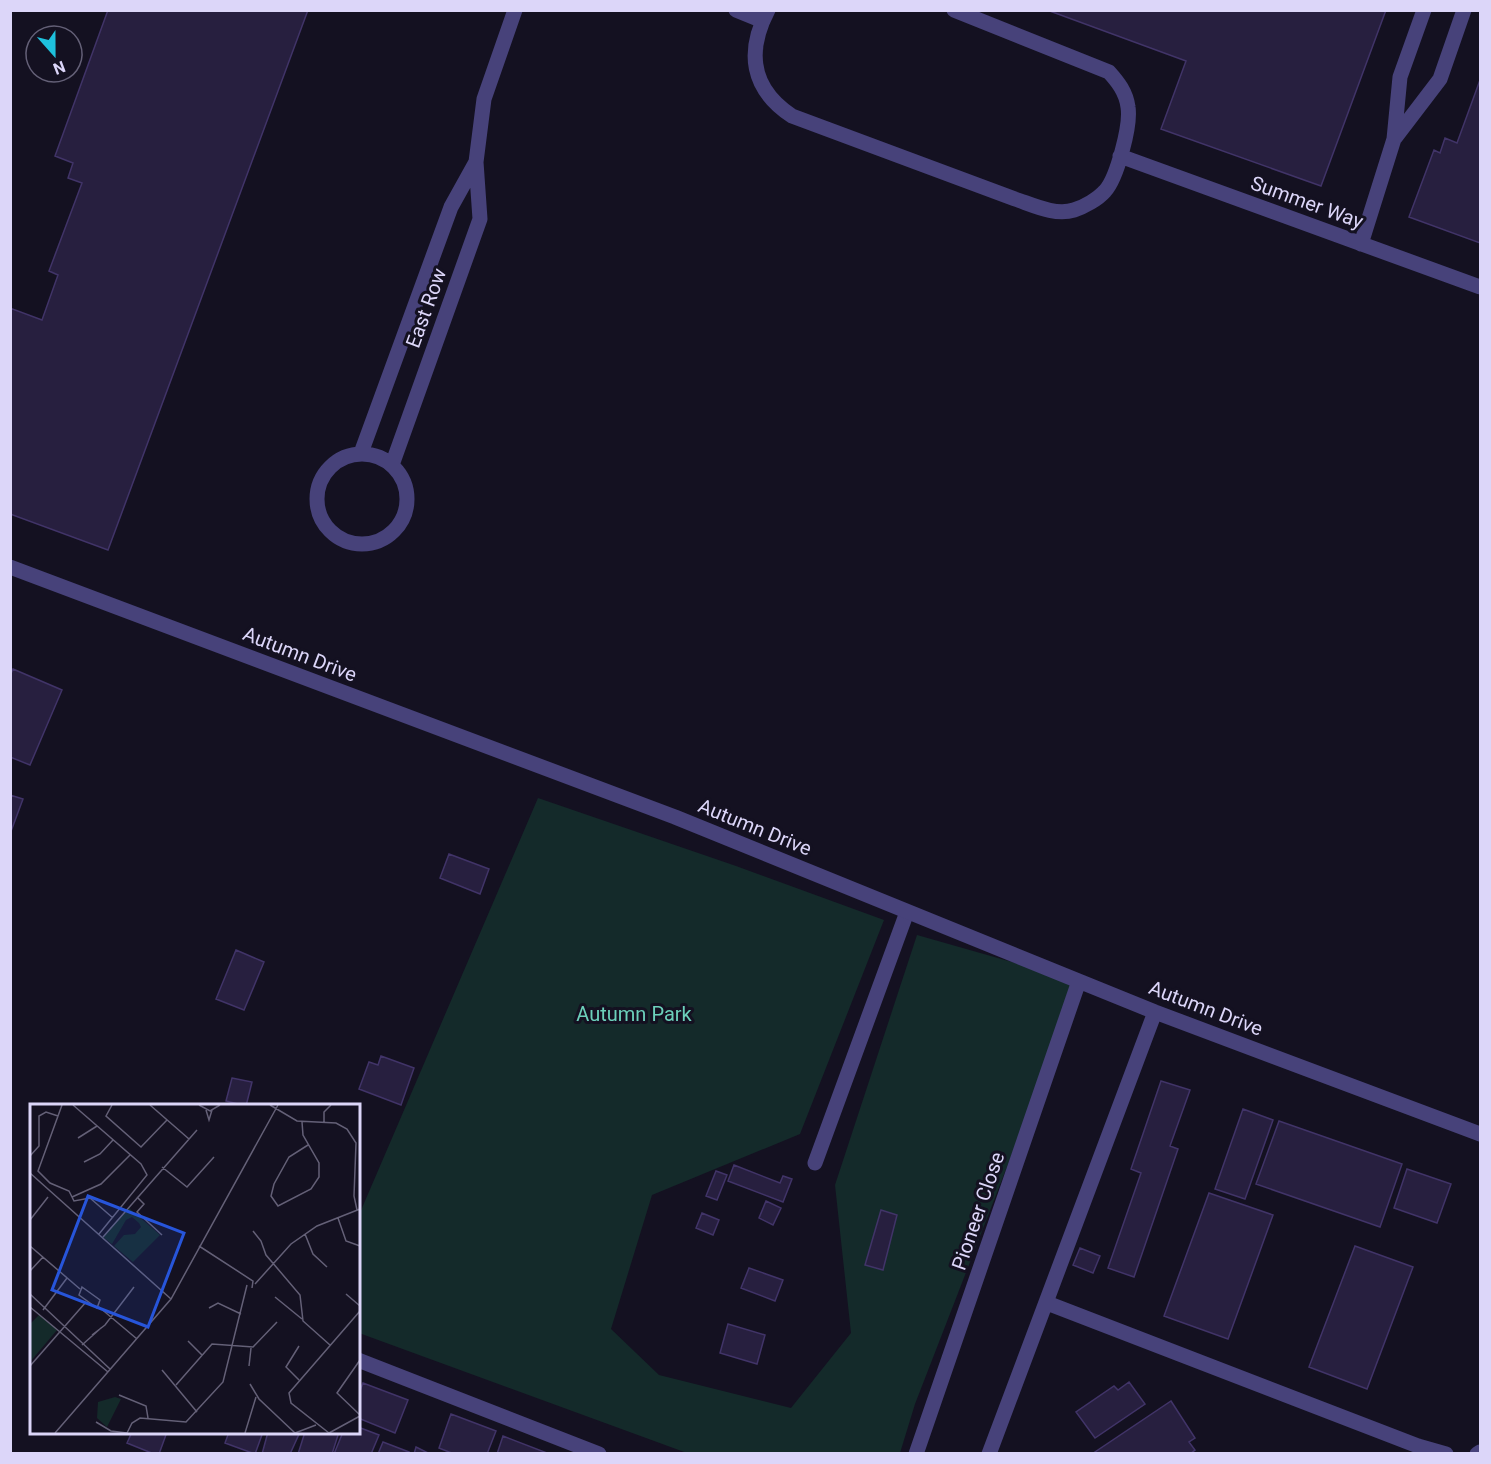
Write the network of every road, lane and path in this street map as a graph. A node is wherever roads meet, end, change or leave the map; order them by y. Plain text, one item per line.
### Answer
1 (515, 10) edge
2 (736, 10) edge
3 (1424, 10) edge
4 (1464, 10) edge
5 (963, 12) edge
6 (765, 16) edge
7 (1394, 139) junction
8 (1120, 156) junction
9 (476, 162) junction
10 (1361, 244) junction
11 (1480, 287) edge
12 (361, 453) junction
13 (392, 465) junction
14 (10, 567) edge
15 (907, 912) junction
16 (1079, 981) junction
17 (1155, 1012) junction
18 (1480, 1134) edge
19 (815, 1163) dead end
20 (1047, 1303) junction
21 (360, 1361) edge
22 (599, 1454) edge
23 (916, 1454) edge
24 (989, 1454) edge
25 (1446, 1454) edge

1 - 9 street, East Row
2 - 6 street
3 - 7 street
4 - 7 street
5 - 8 street
6 - 8 street
7 - 10 street
8 - 10 street, Summer Way
9 - 12 street, East Row
9 - 13 street, East Row
10 - 11 street, Summer Way
12 - 13 street
12 - 13 street
14 - 15 street, Autumn Drive
15 - 16 street, Autumn Drive
15 - 19 street
16 - 17 street, Autumn Drive
16 - 23 street, Pioneer Close
17 - 18 street, Autumn Drive
17 - 20 street
20 - 24 street
20 - 25 street
21 - 22 street

